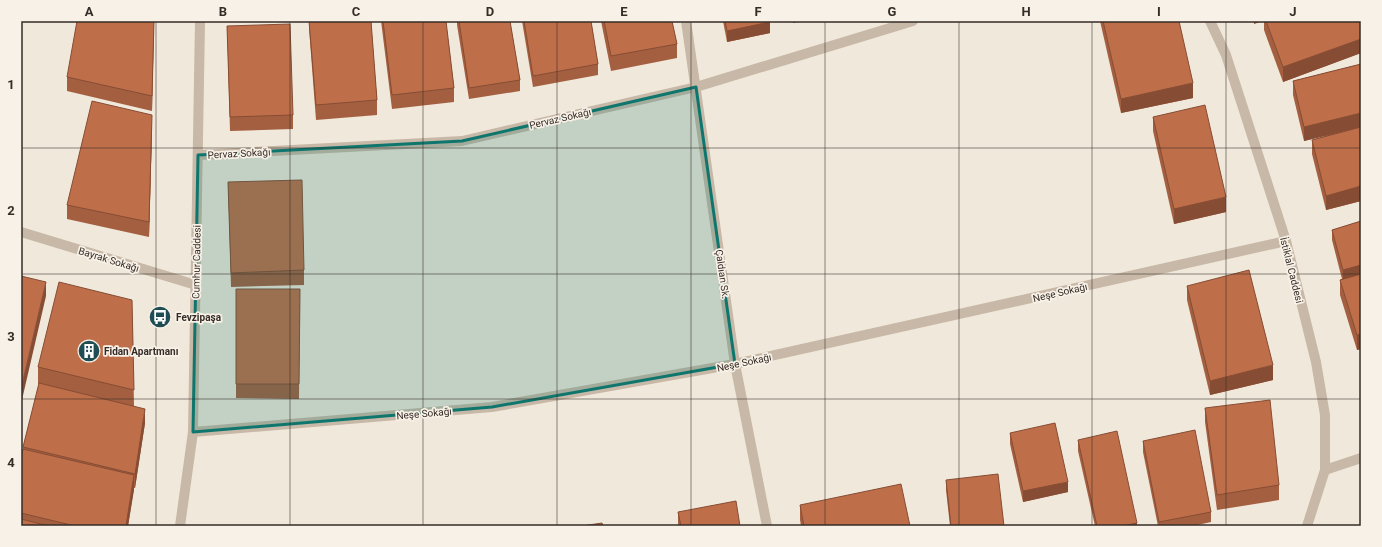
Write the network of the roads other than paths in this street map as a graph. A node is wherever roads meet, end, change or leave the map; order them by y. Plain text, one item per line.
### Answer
1 (200, 21) edge
2 (686, 21) edge
3 (913, 21) edge
4 (1210, 21) edge
5 (696, 87) junction
6 (198, 155) junction
7 (21, 232) edge
8 (1286, 242) junction
9 (196, 285) junction
10 (736, 364) junction
11 (193, 432) junction
12 (1361, 458) edge
13 (1325, 470) junction
14 (180, 526) edge
15 (767, 526) edge
16 (1307, 526) edge

1 - 6 street, Cumhur Caddesi
2 - 5 street, Çaldıan Sk.
3 - 5 street, Pervaz Sokağı
4 - 8 street, İstiklal Caddesi
5 - 6 street, Pervaz Sokağı
5 - 10 street, Çaldıan Sk.
6 - 9 street, Cumhur Caddesi
7 - 9 street, Bayrak Sokağı
8 - 10 street, Neşe Sokağı
8 - 13 street, İstiklal Caddesi
9 - 11 street, Cumhur Caddesi
10 - 11 street, Neşe Sokağı
10 - 15 street, Çaldıan Sk.
11 - 14 street, Cumhur Caddesi
12 - 13 street
13 - 16 street, İstiklal Caddesi

